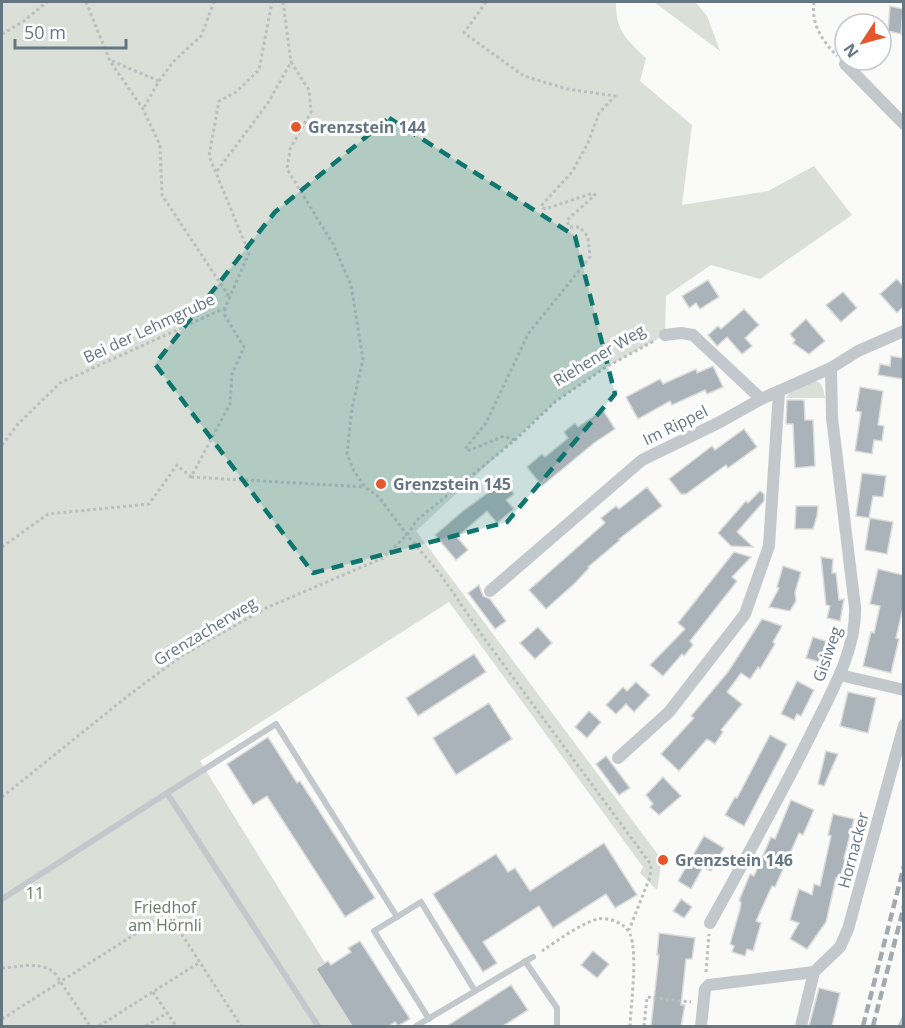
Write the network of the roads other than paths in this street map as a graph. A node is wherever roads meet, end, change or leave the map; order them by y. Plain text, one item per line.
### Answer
1 (853, 72) edge
2 (903, 124) edge
3 (903, 331) edge
4 (665, 335) road end
5 (831, 368) junction
6 (779, 391) junction
7 (761, 399) junction
8 (489, 591) dead end
9 (840, 675) junction
10 (903, 690) edge
11 (903, 725) edge
12 (618, 758) dead end
13 (167, 793) junction
14 (2, 899) edge
15 (397, 917) junction
16 (710, 923) road end
17 (532, 957) road end
18 (525, 961) junction
19 (814, 972) junction
20 (475, 991) junction
21 (429, 1019) junction
22 (903, 1019) edge
23 (318, 1026) edge
24 (416, 1026) edge
25 (557, 1026) edge
26 (701, 1026) edge
27 (801, 1026) edge
28 (901, 1026) edge

1 - 2 street
3 - 5 street, Im Rippel
4 - 7 street, Riehener Weg
5 - 6 street, Im Rippel
5 - 9 street, Gisiweg
6 - 7 street, Im Rippel
6 - 12 street
7 - 8 street, Im Rippel
9 - 10 street
9 - 16 street, Gisiweg
11 - 19 street, Hornacker
13 - 14 lane
13 - 15 lane
13 - 23 lane
15 - 20 lane
15 - 21 lane
17 - 18 lane
18 - 20 lane
18 - 25 lane
19 - 26 street
19 - 27 street
20 - 21 lane
21 - 24 lane
22 - 28 lane

